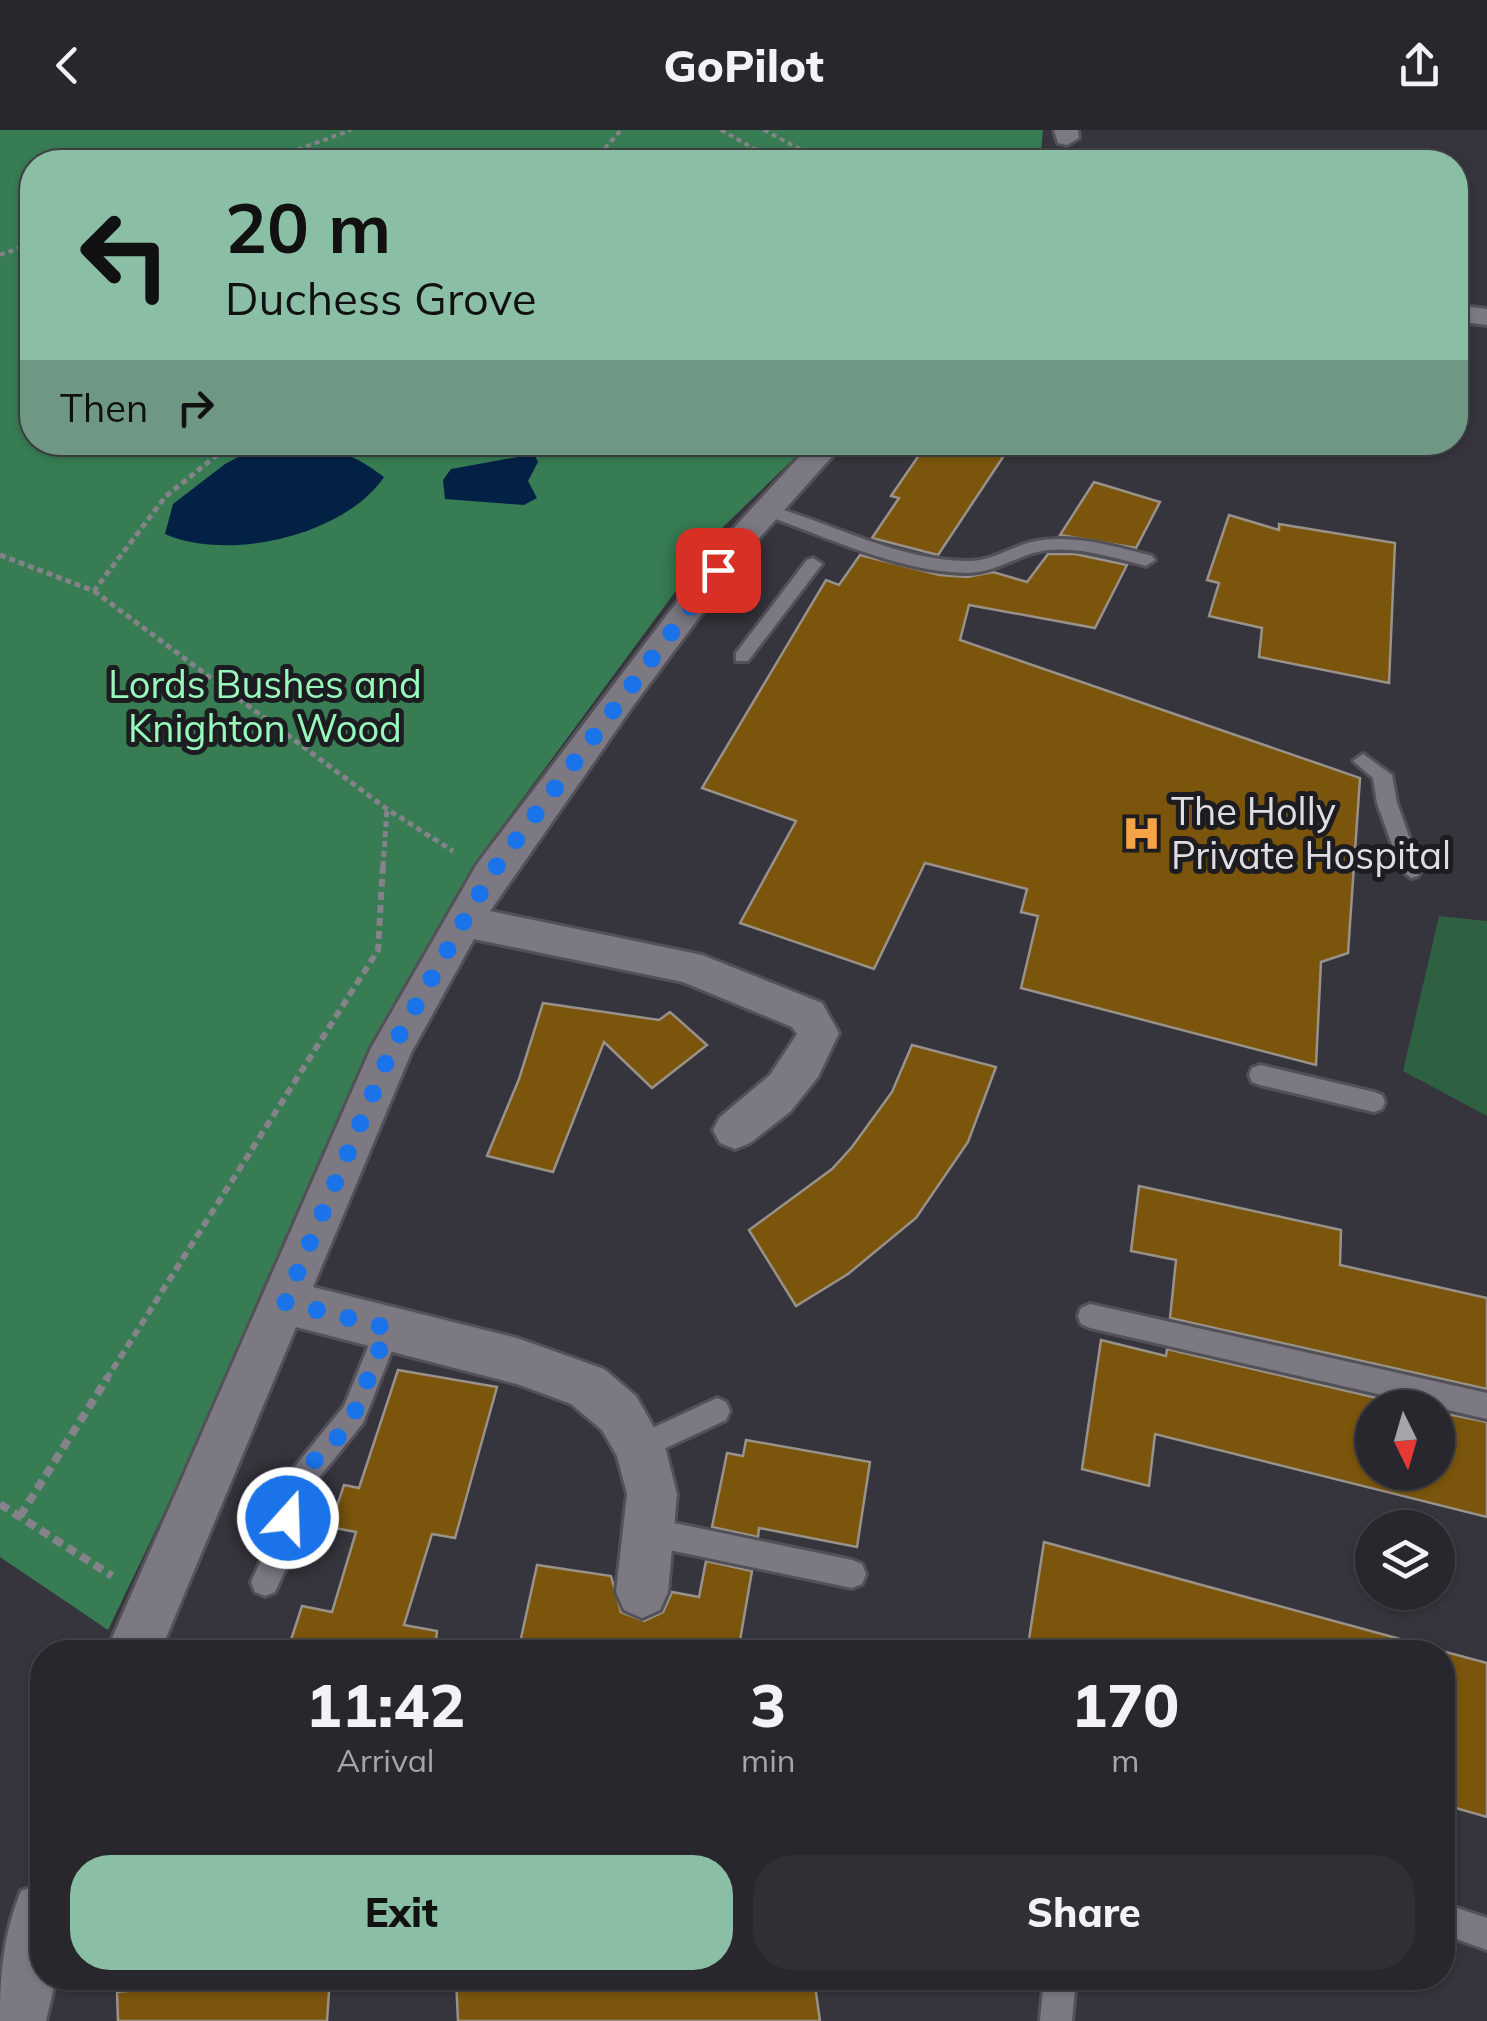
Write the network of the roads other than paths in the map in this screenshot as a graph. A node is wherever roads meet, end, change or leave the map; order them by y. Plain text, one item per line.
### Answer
1 (818, 455) edge
2 (768, 510) junction
3 (1146, 560) dead end
4 (813, 564) dead end
5 (742, 657) dead end
6 (1363, 761) dead end
7 (1411, 870) dead end
8 (464, 921) junction
9 (1260, 1075) dead end
10 (1374, 1102) dead end
11 (736, 1130) dead end
12 (285, 1302) junction
13 (1090, 1316) dead end
14 (388, 1328) junction
15 (1487, 1406) edge
16 (717, 1411) dead end
17 (640, 1447) junction
18 (650, 1532) junction
19 (852, 1574) dead end
20 (265, 1582) dead end
21 (642, 1592) dead end
22 (138, 1640) edge
23 (1455, 1923) edge
24 (1487, 1934) edge
25 (30, 1962) edge
26 (1059, 1990) edge
27 (16, 2021) edge
28 (1056, 2021) edge

1 - 2 street
2 - 3 lane
2 - 8 street
4 - 5 lane
6 - 7 lane
8 - 11 street
8 - 12 street
9 - 10 lane
12 - 14 street
12 - 22 street
13 - 15 lane
14 - 17 street
14 - 20 lane
16 - 17 lane
17 - 18 street
18 - 19 lane
18 - 21 street
23 - 24 lane
25 - 27 street
26 - 28 lane

